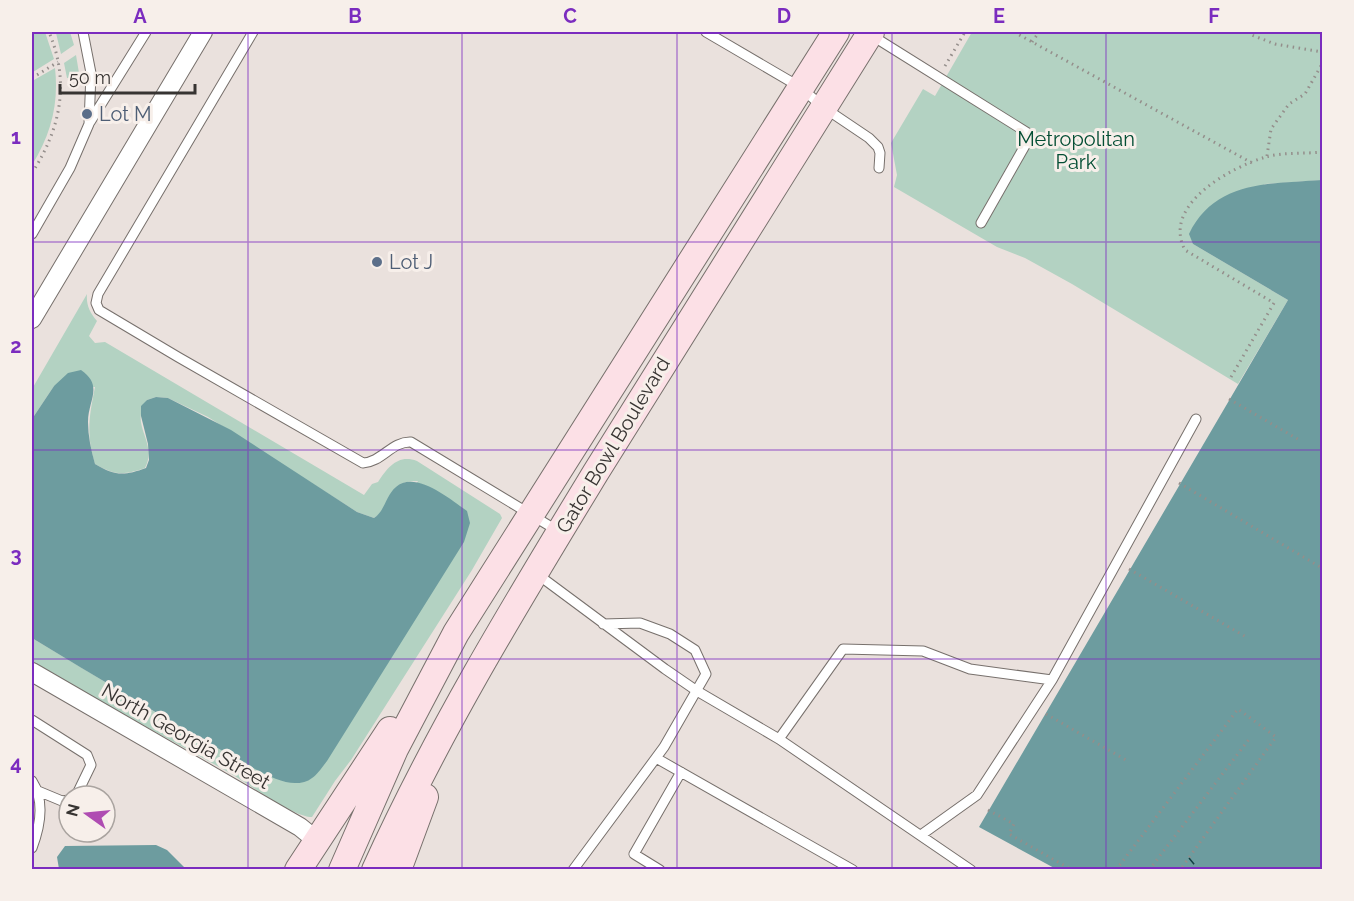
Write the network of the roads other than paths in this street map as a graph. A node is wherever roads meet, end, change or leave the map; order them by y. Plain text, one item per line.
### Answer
1 (83, 32) edge
2 (146, 32) edge
3 (203, 32) edge
4 (254, 32) edge
5 (706, 32) edge
6 (836, 32) edge
7 (870, 33) edge
8 (800, 87) junction
9 (823, 107) junction
10 (89, 124) junction
11 (879, 168) dead end
12 (981, 223) dead end
13 (32, 234) edge
14 (32, 320) edge
15 (1196, 419) dead end
16 (530, 514) junction
17 (560, 532) junction
18 (535, 573) junction
19 (603, 624) junction
20 (456, 633) junction
21 (32, 672) edge
22 (1052, 680) junction
23 (698, 691) junction
24 (462, 697) junction
25 (32, 720) edge
26 (779, 739) junction
27 (656, 758) junction
28 (681, 772) junction
29 (32, 781) edge
30 (82, 784) edge
31 (38, 791) junction
32 (57, 799) edge
33 (921, 835) junction
34 (316, 840) junction
35 (32, 848) edge
36 (298, 870) edge
37 (316, 870) edge
38 (342, 870) edge
39 (375, 870) edge
40 (398, 870) edge
41 (573, 870) edge
42 (660, 870) edge
43 (853, 870) edge
44 (971, 870) edge

1 - 10 lane
2 - 10 lane
3 - 14 street
4 - 16 lane
5 - 8 lane
6 - 8 main road, Gator Bowl Boulevard
7 - 9 main road, Gator Bowl Boulevard
7 - 12 lane
8 - 9 lane
8 - 16 main road, Gator Bowl Boulevard
9 - 11 lane
9 - 17 main road, Gator Bowl Boulevard
10 - 13 lane
15 - 22 lane
16 - 17 lane
16 - 20 main road, Gator Bowl Boulevard
17 - 18 main road, Gator Bowl Boulevard
18 - 19 lane
18 - 24 main road, Gator Bowl Boulevard
19 - 23 lane
19 - 23 lane
20 - 34 main road
20 - 38 main road, Gator Bowl Boulevard
21 - 34 street, North Georgia Street
22 - 26 lane
22 - 33 lane
23 - 26 lane
23 - 27 lane
24 - 39 main road, Gator Bowl Boulevard
24 - 40 main road
25 - 30 lane
26 - 33 lane
27 - 28 lane
27 - 41 lane
28 - 42 lane
28 - 43 lane
29 - 31 lane
31 - 32 lane
31 - 35 lane
33 - 44 lane
34 - 36 main road
34 - 37 main road

